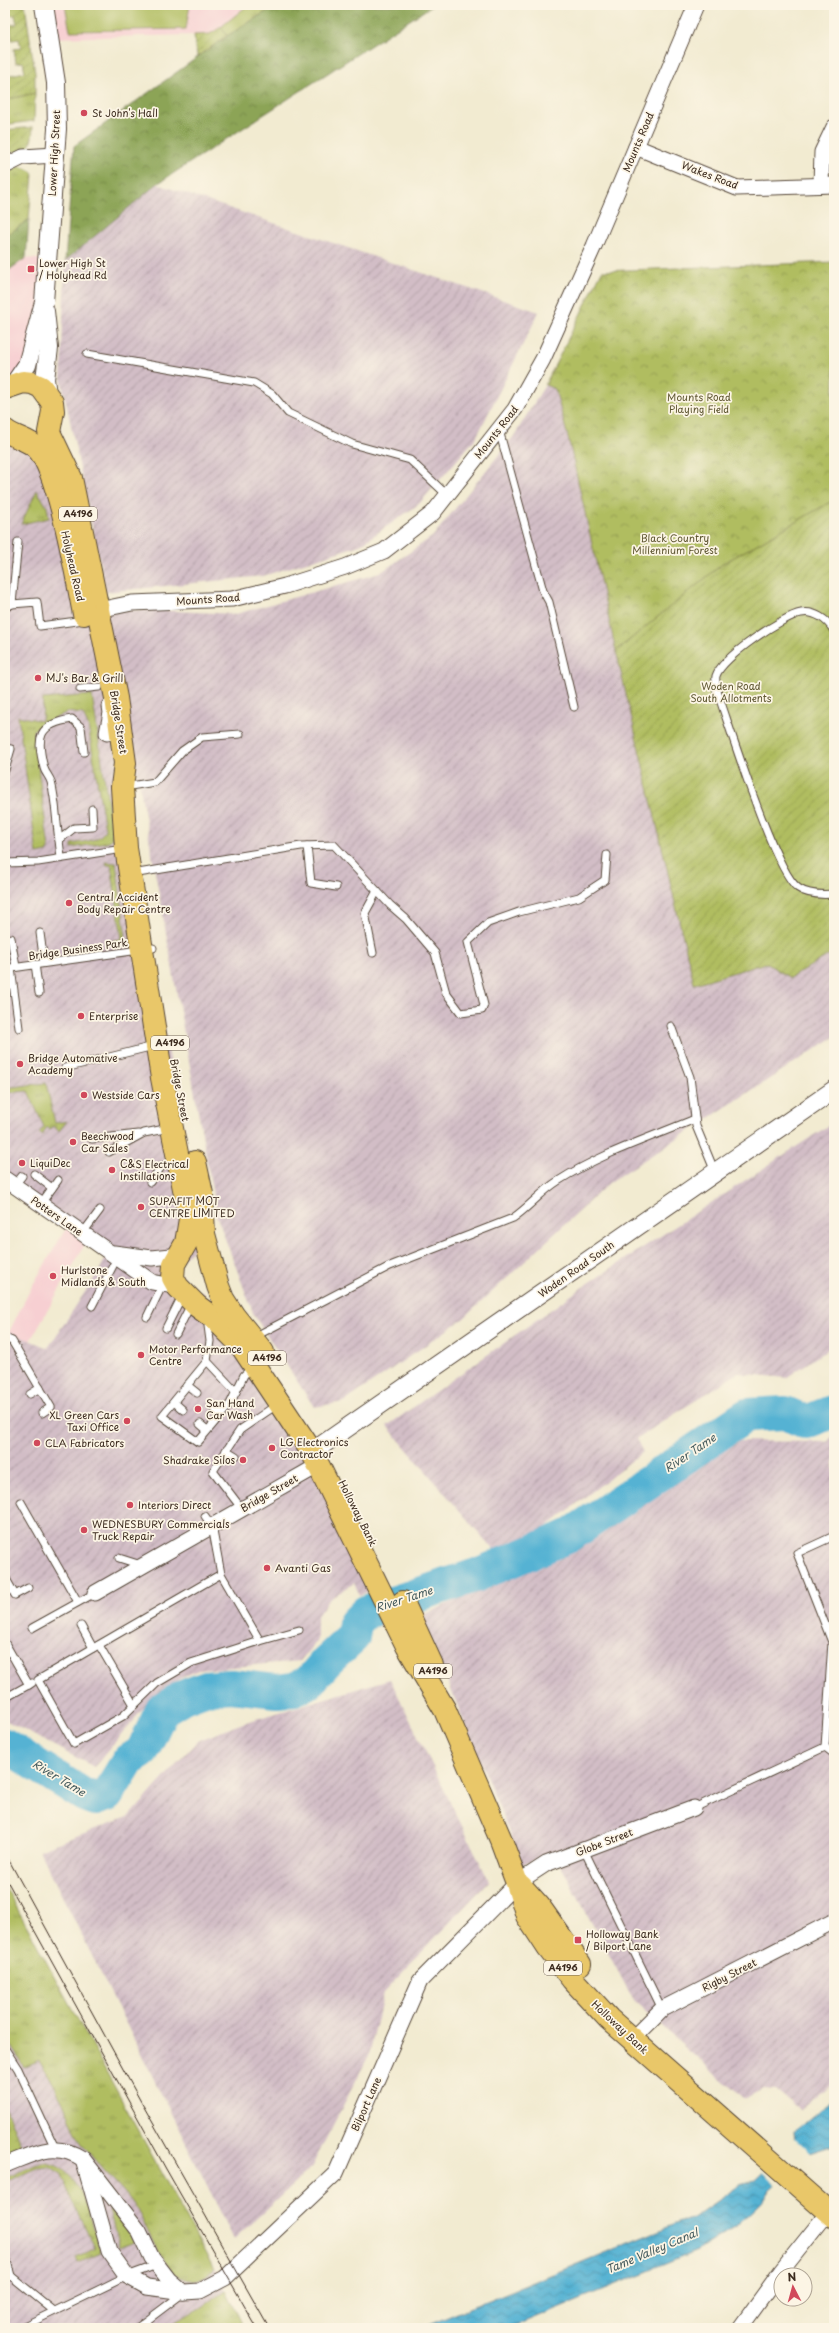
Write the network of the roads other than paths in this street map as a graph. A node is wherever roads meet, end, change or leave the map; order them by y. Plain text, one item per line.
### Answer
1 (44, 5) edge
2 (696, 5) edge
3 (834, 127) edge
4 (636, 146) junction
5 (55, 155) junction
6 (5, 166) edge
7 (827, 185) edge
8 (44, 302) junction
9 (87, 354) dead end
10 (8, 388) edge
11 (47, 394) junction
12 (50, 422) junction
13 (499, 429) junction
14 (13, 434) edge
15 (447, 495) junction
16 (18, 542) dead end
17 (12, 604) junction
18 (5, 608) edge
19 (90, 613) junction
20 (834, 631) edge
21 (574, 707) dead end
22 (107, 733) junction
23 (240, 734) dead end
24 (5, 748) edge
25 (84, 752) dead end
26 (5, 768) edge
27 (122, 787) junction
28 (92, 809) dead end
29 (59, 840) junction
30 (307, 846) junction
31 (131, 848) junction
32 (607, 855) dead end
33 (61, 858) junction
34 (5, 862) edge
35 (135, 874) junction
36 (336, 887) dead end
37 (377, 891) junction
38 (834, 894) edge
39 (40, 933) dead end
40 (12, 938) dead end
41 (147, 949) junction
42 (373, 953) dead end
43 (44, 963) junction
44 (35, 964) junction
45 (11, 968) edge
46 (40, 993) dead end
47 (671, 1026) dead end
48 (20, 1028) dead end
49 (164, 1044) junction
50 (65, 1068) dead end
51 (834, 1090) edge
52 (694, 1118) junction
53 (172, 1128) junction
54 (144, 1133) junction
55 (92, 1139) dead end
56 (109, 1152) dead end
57 (180, 1162) junction
58 (715, 1172) junction
59 (34, 1174) dead end
60 (14, 1180) edge
61 (58, 1180) dead end
62 (150, 1182) dead end
63 (52, 1188) junction
64 (40, 1204) junction
65 (100, 1210) dead end
66 (82, 1234) junction
67 (116, 1255) junction
68 (181, 1255) junction
69 (213, 1267) junction
70 (180, 1291) junction
71 (92, 1306) dead end
72 (148, 1317) dead end
73 (212, 1323) junction
74 (166, 1328) dead end
75 (176, 1334) dead end
76 (5, 1338) edge
77 (247, 1341) junction
78 (207, 1361) junction
79 (255, 1366) junction
80 (187, 1385) junction
81 (40, 1388) junction
82 (236, 1392) junction
83 (197, 1393) dead end
84 (30, 1394) dead end
85 (174, 1402) junction
86 (280, 1403) junction
87 (214, 1409) dead end
88 (183, 1410) dead end
89 (42, 1413) dead end
90 (221, 1414) junction
91 (200, 1424) dead end
92 (208, 1430) junction
93 (226, 1450) junction
94 (318, 1452) junction
95 (236, 1456) dead end
96 (21, 1502) dead end
97 (242, 1509) junction
98 (208, 1521) junction
99 (834, 1536) edge
100 (119, 1558) dead end
101 (142, 1566) junction
102 (221, 1574) junction
103 (5, 1577) edge
104 (28, 1588) dead end
105 (95, 1593) joint
106 (78, 1602) junction
107 (81, 1626) dead end
108 (32, 1628) dead end
109 (299, 1630) dead end
110 (260, 1641) junction
111 (5, 1643) edge
112 (96, 1646) junction
113 (38, 1680) junction
114 (29, 1685) junction
115 (5, 1698) edge
116 (134, 1705) junction
117 (825, 1746) junction
118 (834, 1754) edge
119 (694, 1808) joint
120 (584, 1850) junction
121 (517, 1883) junction
122 (834, 1921) edge
123 (662, 2009) junction
124 (637, 2034) junction
125 (5, 2049) edge
126 (55, 2148) junction
127 (83, 2159) junction
128 (5, 2165) edge
129 (833, 2208) edge
130 (5, 2254) edge
131 (157, 2265) junction
132 (128, 2276) junction
133 (8, 2277) edge
134 (184, 2292) junction
135 (54, 2311) junction
136 (20, 2328) edge
137 (137, 2328) edge
138 (740, 2328) edge

1 - 5 street, Lower High Street
2 - 4 street, Mounts Road
3 - 7 street
4 - 7 street, Wakes Road
4 - 13 street, Mounts Road
5 - 6 street
5 - 8 street, Lower High Street
8 - 10 street, Lower High Street
8 - 11 street, Lower High Street
9 - 15 lane
10 - 11 main road
11 - 12 main road, Holyhead Road / A4196
12 - 14 main road, Holyhead Road / A4196
12 - 19 main road, Holyhead Road / A4196
13 - 15 street, Mounts Road
13 - 21 lane
14 - 19 main road, Holyhead Road / A4196
15 - 19 street, Mounts Road
16 - 17 lane
17 - 18 lane
17 - 19 lane
19 - 22 street
19 - 22 main road, Bridge Street / A4196
19 - 27 main road, Bridge Street / A4196
20 - 38 lane
22 - 27 main road, Bridge Street / A4196
23 - 27 lane
24 - 26 lane
25 - 29 lane
27 - 31 main road, Bridge Street / A4196
28 - 29 lane
29 - 33 lane
30 - 35 lane
30 - 36 lane
30 - 37 lane
31 - 33 lane
31 - 35 main road, Bridge Street / A4196
32 - 37 lane
33 - 34 lane
35 - 41 main road, Bridge Street / A4196
37 - 42 lane
39 - 43 lane
40 - 45 lane
41 - 43 lane, Bridge Business Park
41 - 49 main road, Bridge Street / A4196
43 - 44 lane, Bridge Business Park
44 - 45 lane, Bridge Business Park
44 - 46 lane
45 - 48 lane
47 - 52 lane
49 - 50 lane
49 - 53 main road, Bridge Street / A4196
49 - 69 main road, Bridge Street / A4196
51 - 58 street, Woden Road South
52 - 58 lane
52 - 77 lane
53 - 54 lane
53 - 57 main road, Bridge Street / A4196
54 - 55 lane
54 - 56 lane
57 - 62 lane
57 - 68 main road, Bridge Street / A4196
58 - 94 street, Woden Road South
59 - 63 lane
60 - 64 street, Potters Lane
61 - 63 lane
63 - 64 lane
64 - 66 street, Potters Lane
65 - 66 lane
66 - 67 street, Potters Lane
67 - 68 street, Potters Lane
67 - 70 street, Potters Lane
67 - 71 lane
68 - 69 main road
68 - 70 main road, Bridge Street / A4196
69 - 70 main road
69 - 77 main road, Bridge Street / A4196
70 - 72 lane
70 - 73 main road, Bridge Street / A4196
70 - 74 lane
70 - 75 lane
73 - 77 main road, Bridge Street / A4196
73 - 78 lane
76 - 81 lane
77 - 79 main road, Bridge Street / A4196
77 - 94 main road, Bridge Street / A4196
78 - 80 lane
78 - 82 lane
79 - 82 lane
79 - 86 main road, Bridge Street / A4196
80 - 83 lane
80 - 85 lane
81 - 84 lane
81 - 89 lane
82 - 90 lane
85 - 88 lane
85 - 92 lane
86 - 93 lane
86 - 94 main road, Bridge Street / A4196
87 - 90 lane
90 - 92 lane
91 - 92 lane
93 - 95 lane
93 - 97 lane
94 - 97 street, Bridge Street
94 - 121 main road, Holloway Bank / A4196
96 - 106 lane
97 - 98 street, Bridge Street
98 - 101 street, Bridge Street
98 - 102 lane
99 - 117 lane
100 - 101 lane
101 - 105 street, Bridge Street
102 - 110 lane
102 - 112 lane
103 - 104 lane
105 - 106 lane
106 - 108 lane
107 - 112 lane
109 - 110 lane
110 - 116 lane
111 - 114 lane
112 - 113 lane
112 - 116 lane
113 - 114 lane
113 - 116 lane
114 - 115 lane
117 - 118 lane
117 - 119 lane
119 - 120 street, Globe Street
120 - 121 street, Globe Street
120 - 123 lane
121 - 124 main road, Holloway Bank / A4196
121 - 134 street, Bilport Lane
122 - 123 street, Rigby Street
123 - 124 street, Rigby Street
124 - 129 main road, Holloway Bank / A4196
125 - 126 lane
126 - 127 street
126 - 128 street
127 - 131 street
127 - 132 street, Bilport Lane
129 - 138 street
130 - 133 lane
131 - 132 lane
131 - 134 street
132 - 134 street, Bilport Lane
132 - 135 lane
133 - 135 lane
134 - 137 lane
135 - 136 lane

